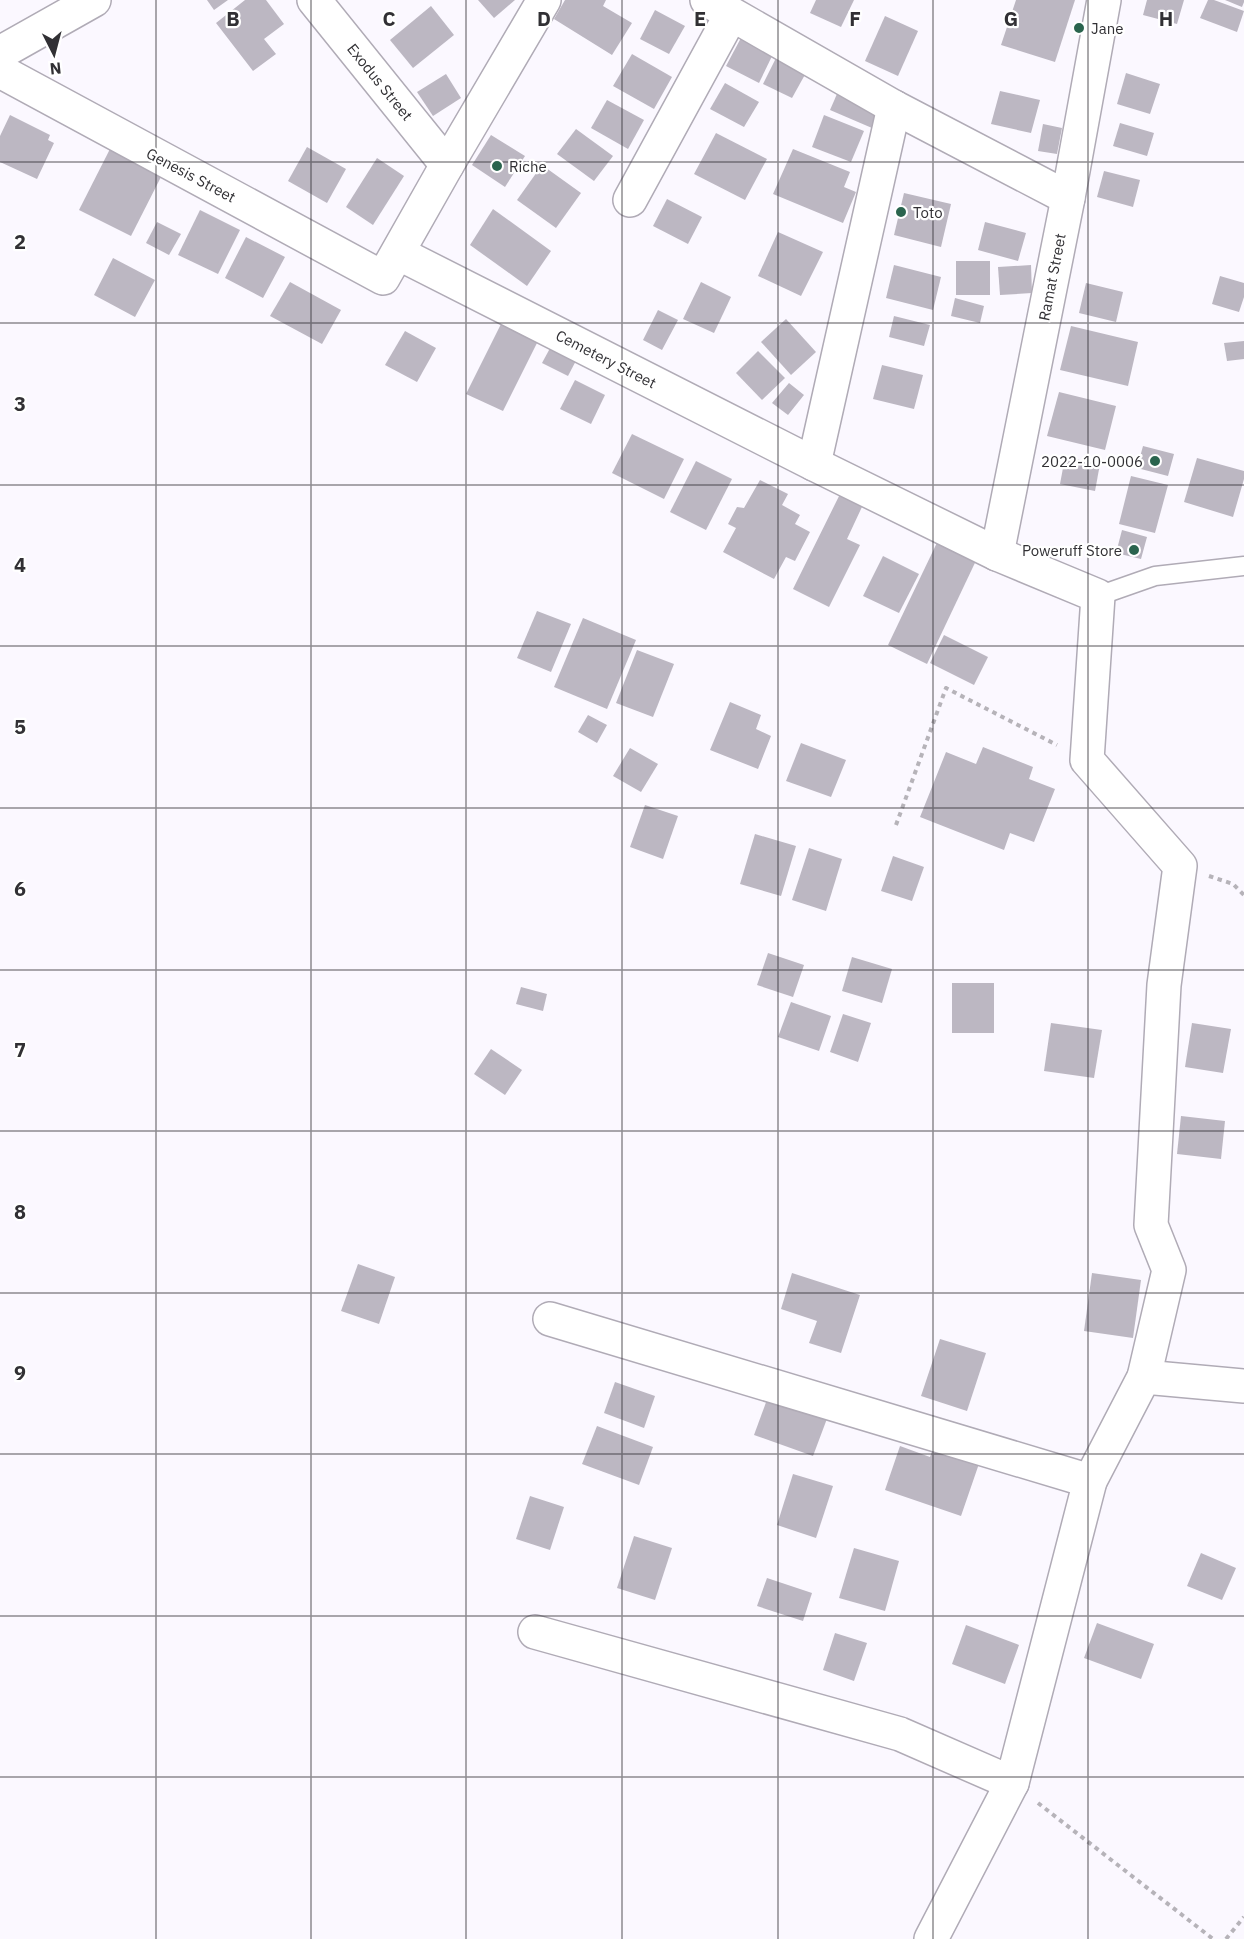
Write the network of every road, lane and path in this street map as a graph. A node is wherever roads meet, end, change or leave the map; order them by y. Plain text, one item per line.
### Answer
1 (94, 0) edge
2 (314, 0) edge
3 (544, 0) edge
4 (1104, 0) edge
5 (719, 8) edge
6 (0, 54) edge
7 (0, 71) edge
8 (894, 107) junction
9 (447, 165) junction
10 (1068, 198) junction
11 (630, 200) dead end
12 (391, 266) junction
13 (814, 464) junction
14 (997, 554) junction
15 (1244, 566) edge
16 (1098, 596) junction
17 (1087, 760) junction
18 (896, 825) dead end
19 (550, 1319) dead end
20 (1144, 1377) junction
21 (1244, 1386) edge
22 (1090, 1481) junction
23 (536, 1632) dead end
24 (1012, 1783) junction
25 (1244, 1917) edge
26 (931, 1939) edge
27 (1213, 1939) edge
28 (1226, 1939) edge

1 - 6 street
2 - 9 street, Exodus Street
3 - 9 street
4 - 10 street, Ramat Street
5 - 8 street
5 - 11 street
7 - 12 street, Genesis Street
8 - 10 street
8 - 13 street
9 - 12 street
10 - 14 street, Ramat Street
12 - 13 street, Cemetery Street
13 - 14 street, Cemetery Street
14 - 16 street, Cemetery Street
15 - 16 lane
16 - 17 street
17 - 18 path
17 - 20 street
19 - 22 street
20 - 21 street
20 - 22 street
22 - 24 street
23 - 24 street
24 - 26 street
24 - 27 path
25 - 28 path

